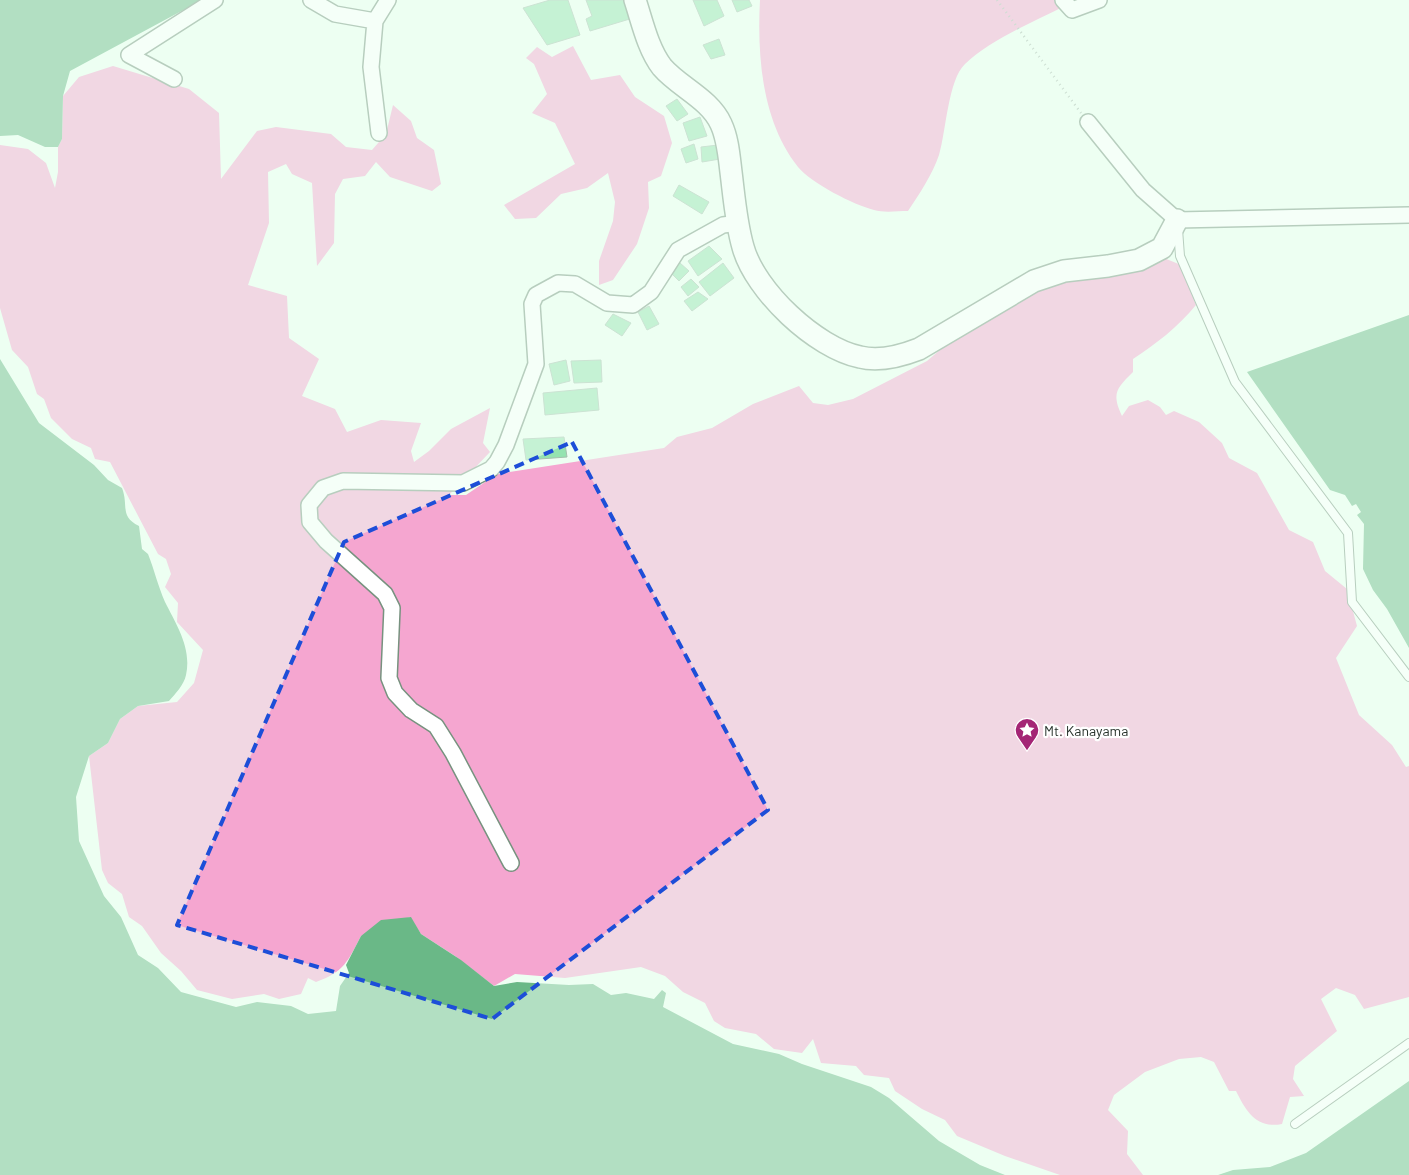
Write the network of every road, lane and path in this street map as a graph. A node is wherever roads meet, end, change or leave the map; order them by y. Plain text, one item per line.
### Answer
1 (215, 0) edge
2 (388, 0) edge
3 (635, 0) edge
4 (997, 0) edge
5 (1063, 0) edge
6 (1099, 0) edge
7 (315, 1) edge
8 (375, 21) junction
9 (174, 79) dead end
10 (1088, 122) joint
11 (379, 132) dead end
12 (1409, 215) edge
13 (1177, 220) junction
14 (739, 224) junction
15 (1409, 677) edge
16 (511, 863) dead end
17 (1409, 1043) edge
18 (1295, 1124) dead end

1 - 9 street
2 - 8 street
3 - 14 street
4 - 10 path
5 - 6 street
7 - 8 street
8 - 11 street
10 - 13 street
12 - 13 street
13 - 14 street
13 - 15 lane
14 - 16 street
17 - 18 lane

